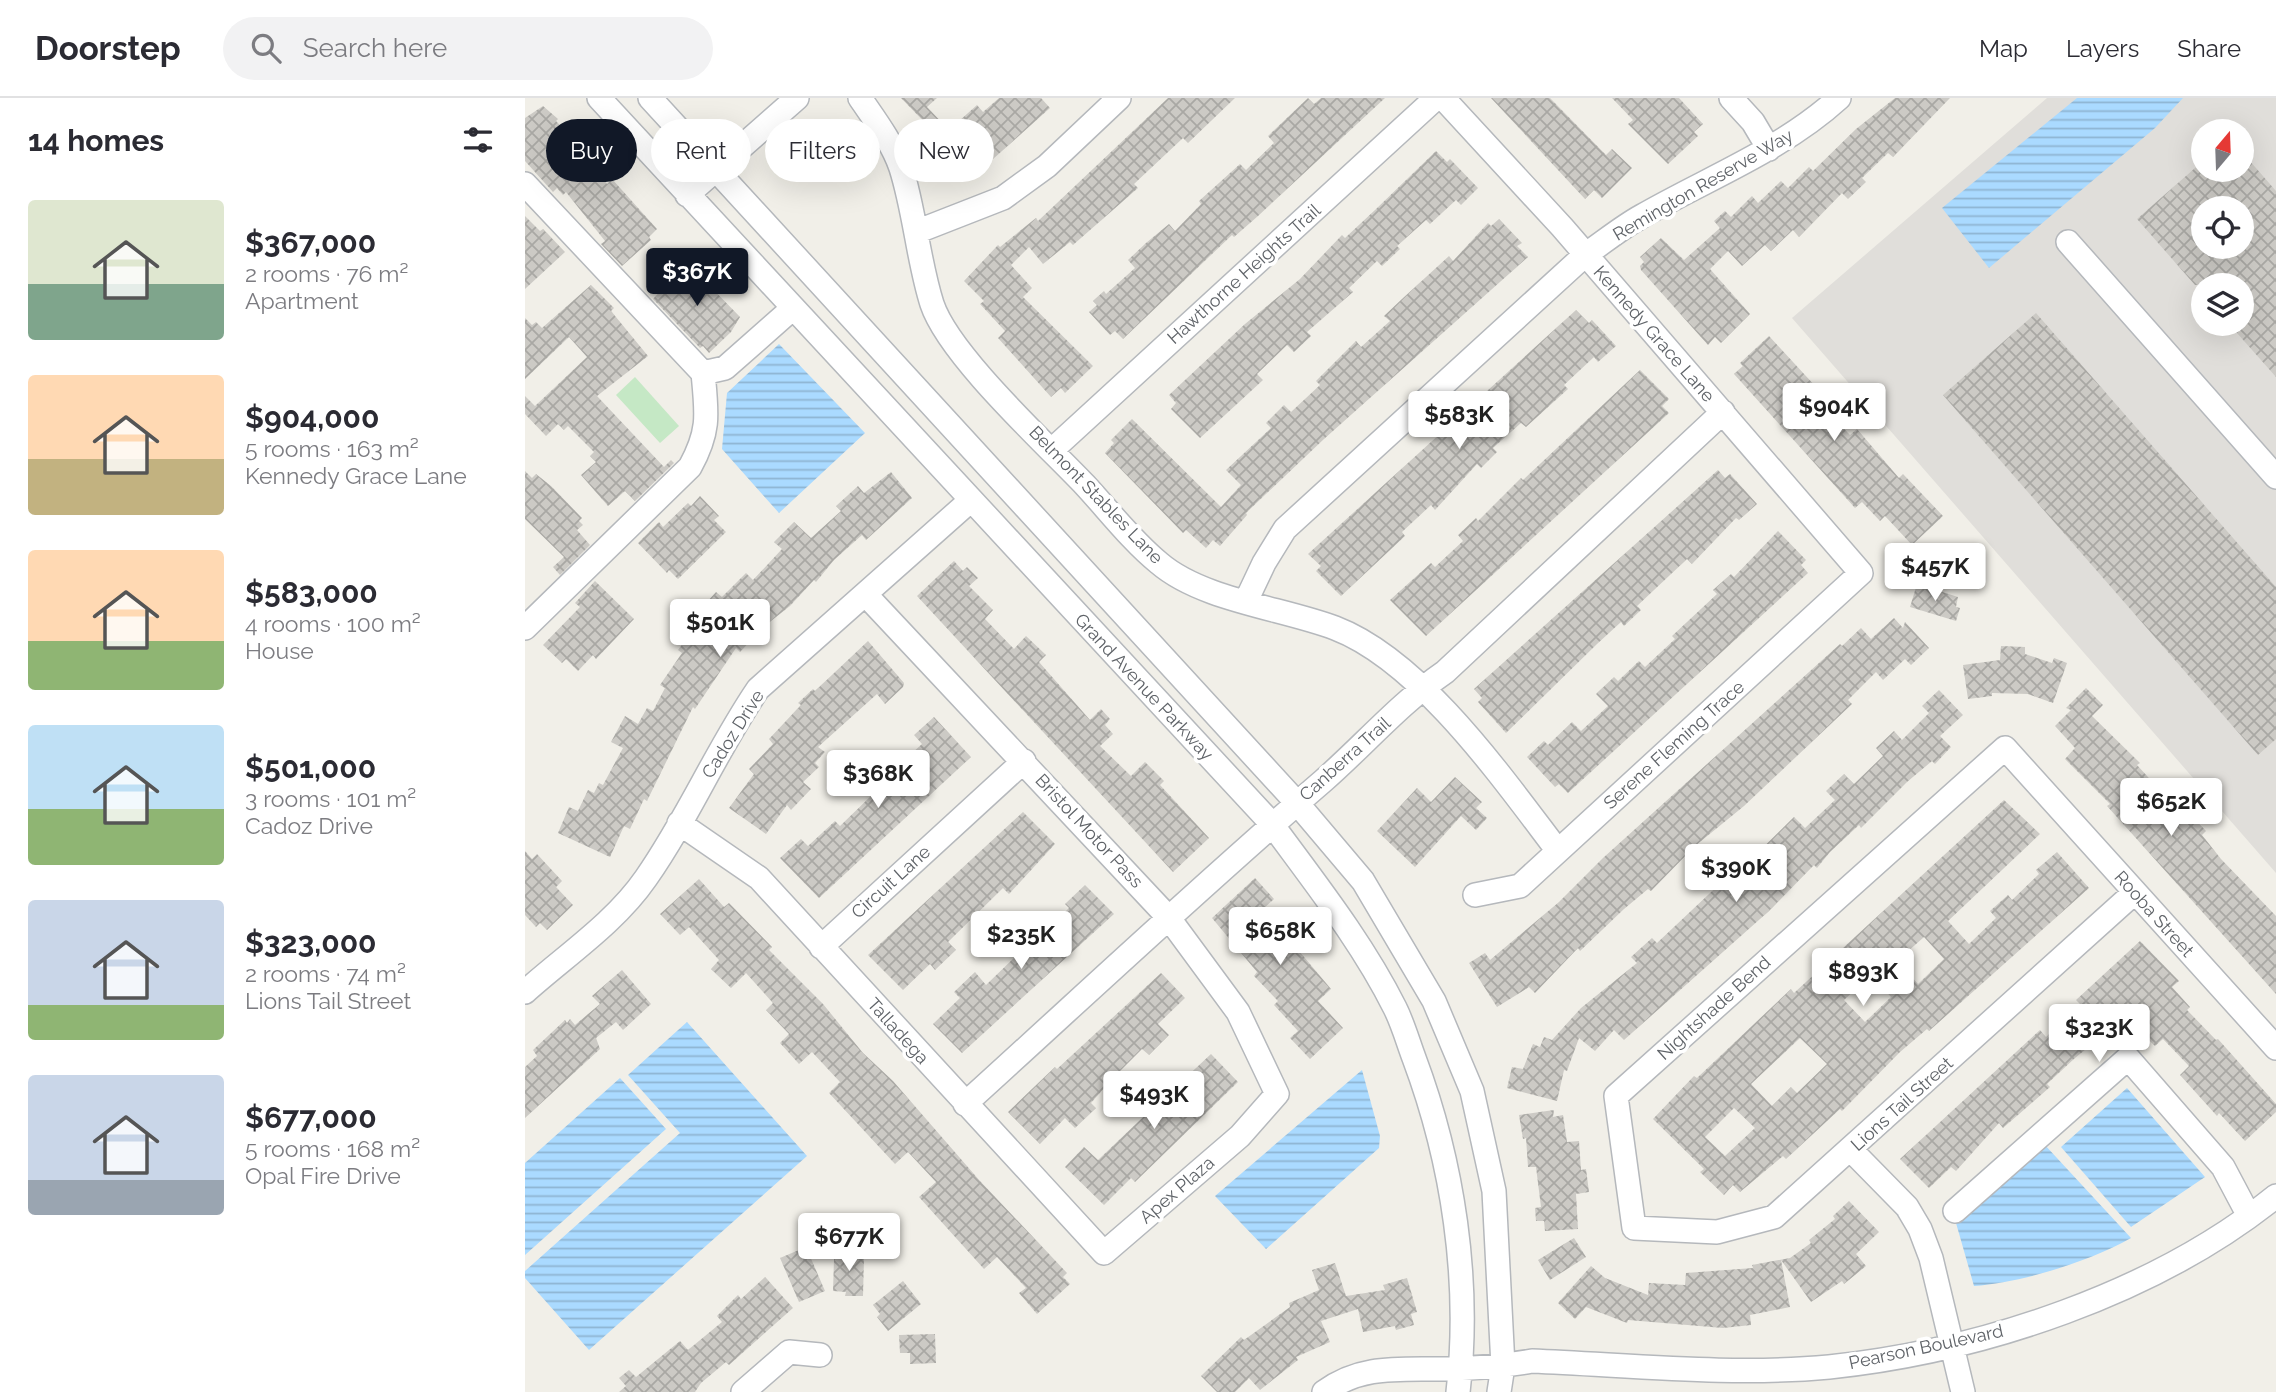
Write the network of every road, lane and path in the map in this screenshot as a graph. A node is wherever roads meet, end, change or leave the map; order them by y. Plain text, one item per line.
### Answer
1 (599, 98) edge
2 (650, 98) edge
3 (797, 98) edge
4 (860, 98) edge
5 (1119, 98) edge
6 (1436, 98) edge
7 (1443, 98) edge
8 (1731, 98) edge
9 (1839, 98) edge
10 (669, 119) edge
11 (751, 138) edge
12 (1769, 149) junction
13 (701, 182) edge
14 (727, 182) edge
15 (525, 184) edge
16 (687, 195) junction
17 (916, 232) junction
18 (2068, 242) dead end
19 (1585, 256) junction
20 (793, 308) junction
21 (703, 373) junction
22 (1723, 412) junction
23 (1052, 450) junction
24 (2276, 477) edge
25 (971, 500) junction
26 (1861, 573) joint
27 (866, 595) junction
28 (1247, 601) junction
29 (525, 628) edge
30 (1421, 688) junction
31 (2005, 748) joint
32 (1024, 761) junction
33 (1297, 803) junction
34 (680, 823) junction
35 (1271, 823) junction
36 (1558, 851) junction
37 (2134, 893) junction
38 (1475, 895) dead end
39 (1168, 917) junction
40 (821, 947) junction
41 (527, 987) edge
42 (2276, 1048) edge
43 (1277, 1094) joint
44 (965, 1104) junction
45 (1851, 1150) junction
46 (2276, 1196) edge
47 (1955, 1211) dead end
48 (2249, 1216) junction
49 (1634, 1228) joint
50 (1104, 1253) joint
51 (1952, 1345) junction
52 (820, 1355) dead end
53 (1503, 1366) junction
54 (1461, 1368) junction
55 (743, 1392) edge
56 (1324, 1392) edge
57 (1458, 1392) edge
58 (1499, 1392) edge
59 (1963, 1392) edge

1 - 16 street, Grand Avenue Parkway
2 - 10 street, Grand Avenue Parkway
3 - 11 street
4 - 17 street, Belmont Stables Lane
5 - 17 street
6 - 23 street, Hawthorne Heights Trail
7 - 19 street, Kennedy Grace Lane
8 - 12 street
9 - 12 street, Remington Reserve Way
12 - 19 street, Remington Reserve Way
13 - 16 street
14 - 33 street, Grand Avenue Parkway
15 - 21 street
16 - 20 street, Grand Avenue Parkway
17 - 23 street, Belmont Stables Lane
18 - 24 street
19 - 22 street, Kennedy Grace Lane
19 - 28 street, Remington Reserve Way
20 - 21 street
20 - 25 street, Grand Avenue Parkway
21 - 29 street
22 - 26 street, Kennedy Grace Lane
22 - 30 street, Canberra Trail
23 - 28 street, Belmont Stables Lane
25 - 27 street, Cadoz Drive
25 - 35 street, Grand Avenue Parkway
26 - 36 street, Serene Fleming Trace
27 - 32 street, Bristol Motor Pass
27 - 34 street, Cadoz Drive
28 - 30 street, Belmont Stables Lane
30 - 33 street, Canberra Trail
30 - 36 street, Belmont Stables Lane
31 - 37 street, Rooba Street
31 - 49 street, Nightshade Bend
32 - 39 street, Bristol Motor Pass
32 - 40 street, Circuit Lane
33 - 35 street, Canberra Trail
33 - 53 street, Grand Avenue Parkway
34 - 40 street, Talladega
34 - 41 street, Cadoz Drive
35 - 39 street, Canberra Trail
35 - 54 street, Grand Avenue Parkway
36 - 38 street, Serene Fleming Trace
37 - 42 street, Rooba Street
37 - 45 street, Lions Tail Street
39 - 43 street, Bristol Motor Pass
39 - 44 street, Canberra Trail
40 - 44 street, Talladega
43 - 50 street, Apex Plaza
44 - 50 street, Talladega
45 - 49 street, Lions Tail Street
45 - 51 street
46 - 48 street, Pearson Boulevard
47 - 48 street
48 - 51 street, Pearson Boulevard
51 - 53 street, Pearson Boulevard
51 - 59 street
52 - 55 street
53 - 54 street, Pearson Boulevard
53 - 58 street, Grand Avenue Parkway
54 - 56 street, Pearson Boulevard
54 - 57 street, Grand Avenue Parkway

